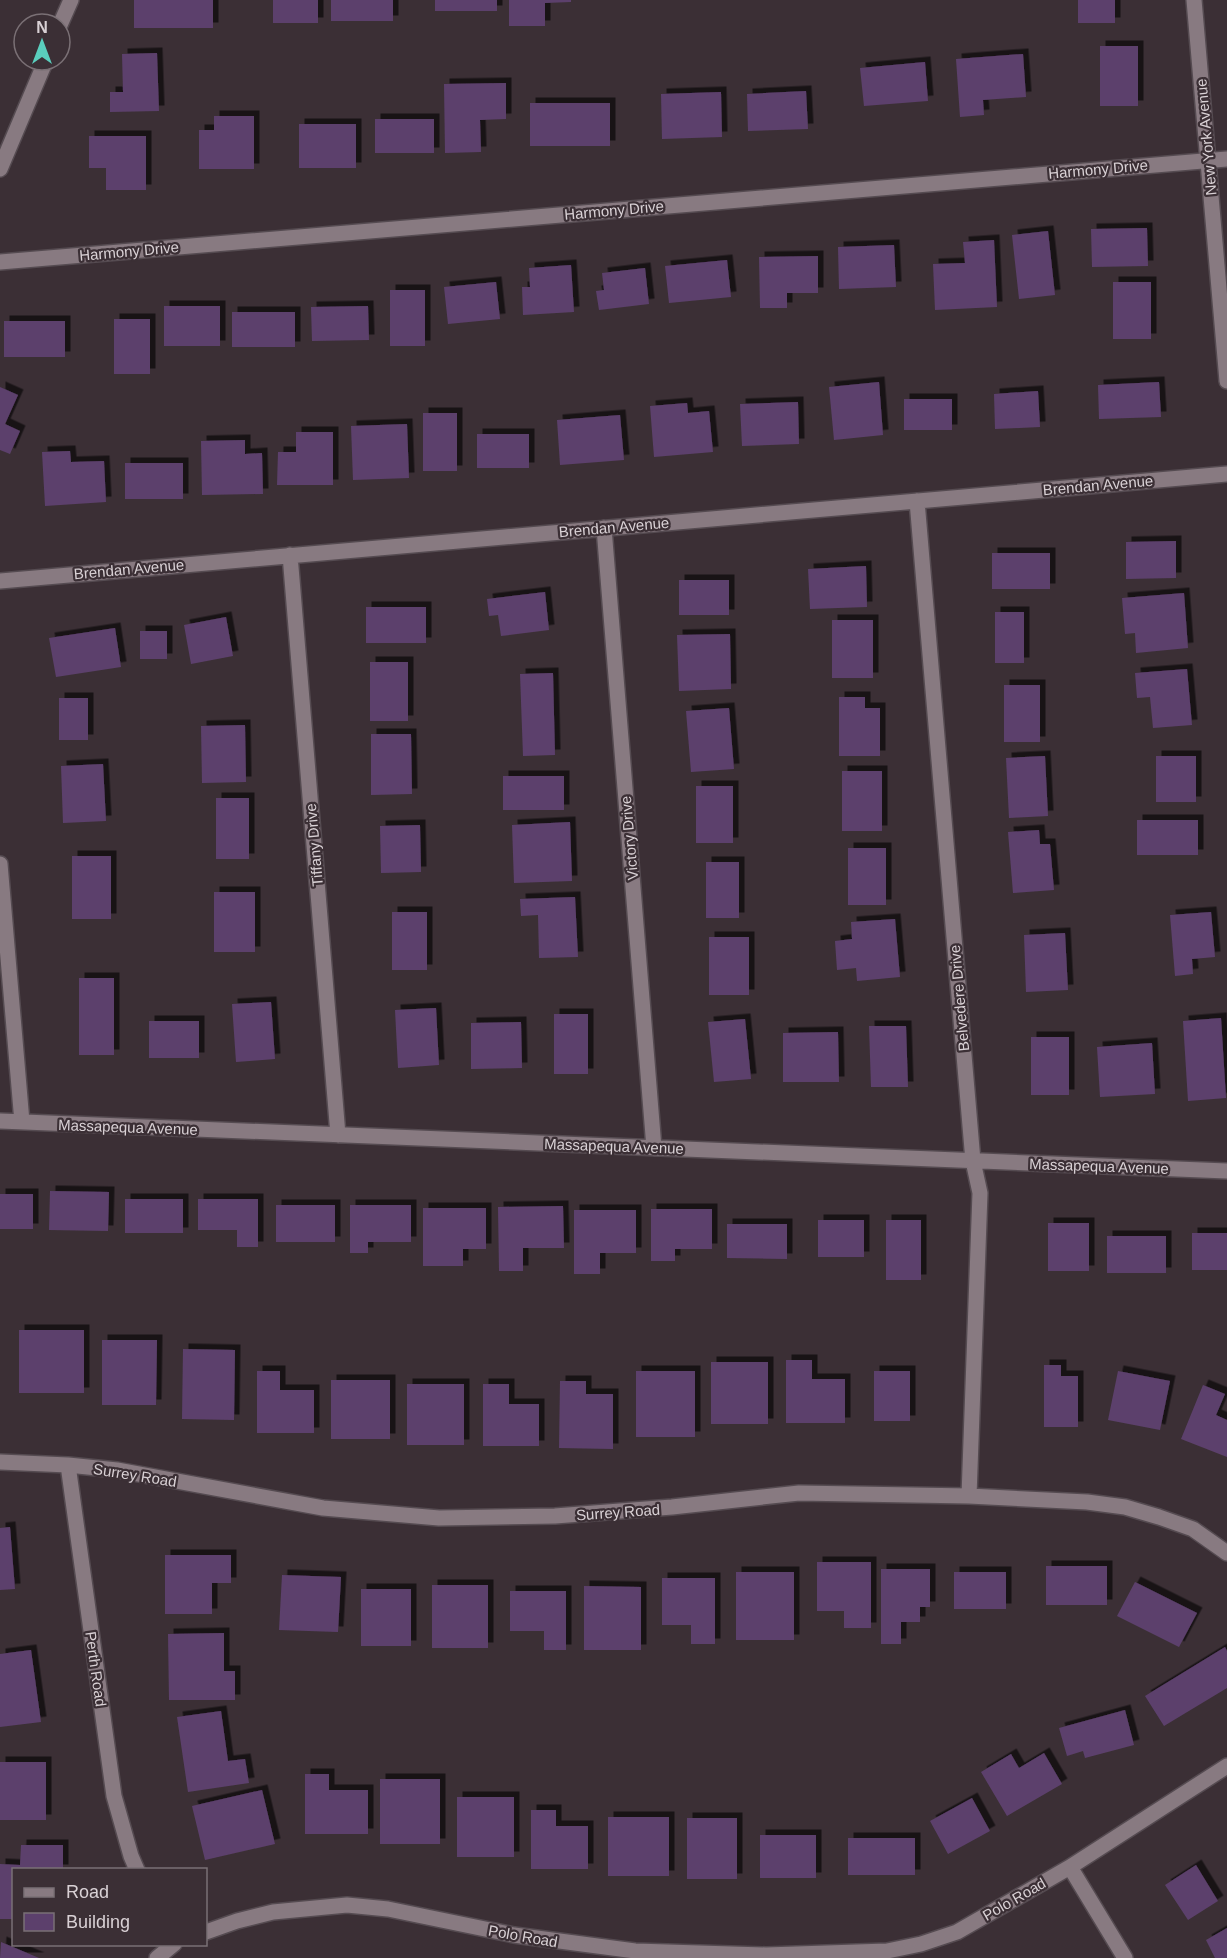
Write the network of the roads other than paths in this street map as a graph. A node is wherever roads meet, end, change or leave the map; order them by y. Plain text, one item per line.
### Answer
1 (1194, 0) edge
2 (41, 72) edge
3 (1227, 159) edge
4 (1208, 160) junction
5 (0, 169) edge
6 (0, 262) edge
7 (1227, 381) edge
8 (1227, 474) edge
9 (917, 501) junction
10 (604, 528) junction
11 (290, 555) junction
12 (0, 581) edge
13 (0, 864) edge
14 (0, 1121) edge
15 (22, 1122) junction
16 (338, 1135) junction
17 (654, 1148) junction
18 (973, 1161) junction
19 (1227, 1171) edge
20 (0, 1462) edge
21 (68, 1465) junction
22 (969, 1496) junction
23 (1227, 1553) edge
24 (1227, 1766) edge
25 (1070, 1867) junction
26 (137, 1868) edge
27 (207, 1932) edge
28 (172, 1946) edge
29 (158, 1958) edge
30 (1125, 1958) edge

1 - 4 street, New York Avenue
2 - 5 street
3 - 4 street, Harmony Drive
4 - 6 street, Harmony Drive
4 - 7 street, New York Avenue
8 - 9 street, Brendan Avenue
9 - 10 street, Brendan Avenue
9 - 18 street, Belvedere Drive
10 - 11 street, Brendan Avenue
10 - 17 street, Victory Drive
11 - 12 street, Brendan Avenue
11 - 16 street, Tiffany Drive
13 - 15 street
14 - 15 street, Massapequa Avenue
15 - 16 street, Massapequa Avenue
16 - 17 street, Massapequa Avenue
17 - 18 street, Massapequa Avenue
18 - 19 street, Massapequa Avenue
18 - 22 street, Belvedere Drive
20 - 21 street, Surrey Road
21 - 22 street, Surrey Road
21 - 26 street, Perth Road
22 - 23 street, Surrey Road
24 - 25 street, Polo Road
25 - 27 street, Polo Road
25 - 30 street
28 - 29 street

